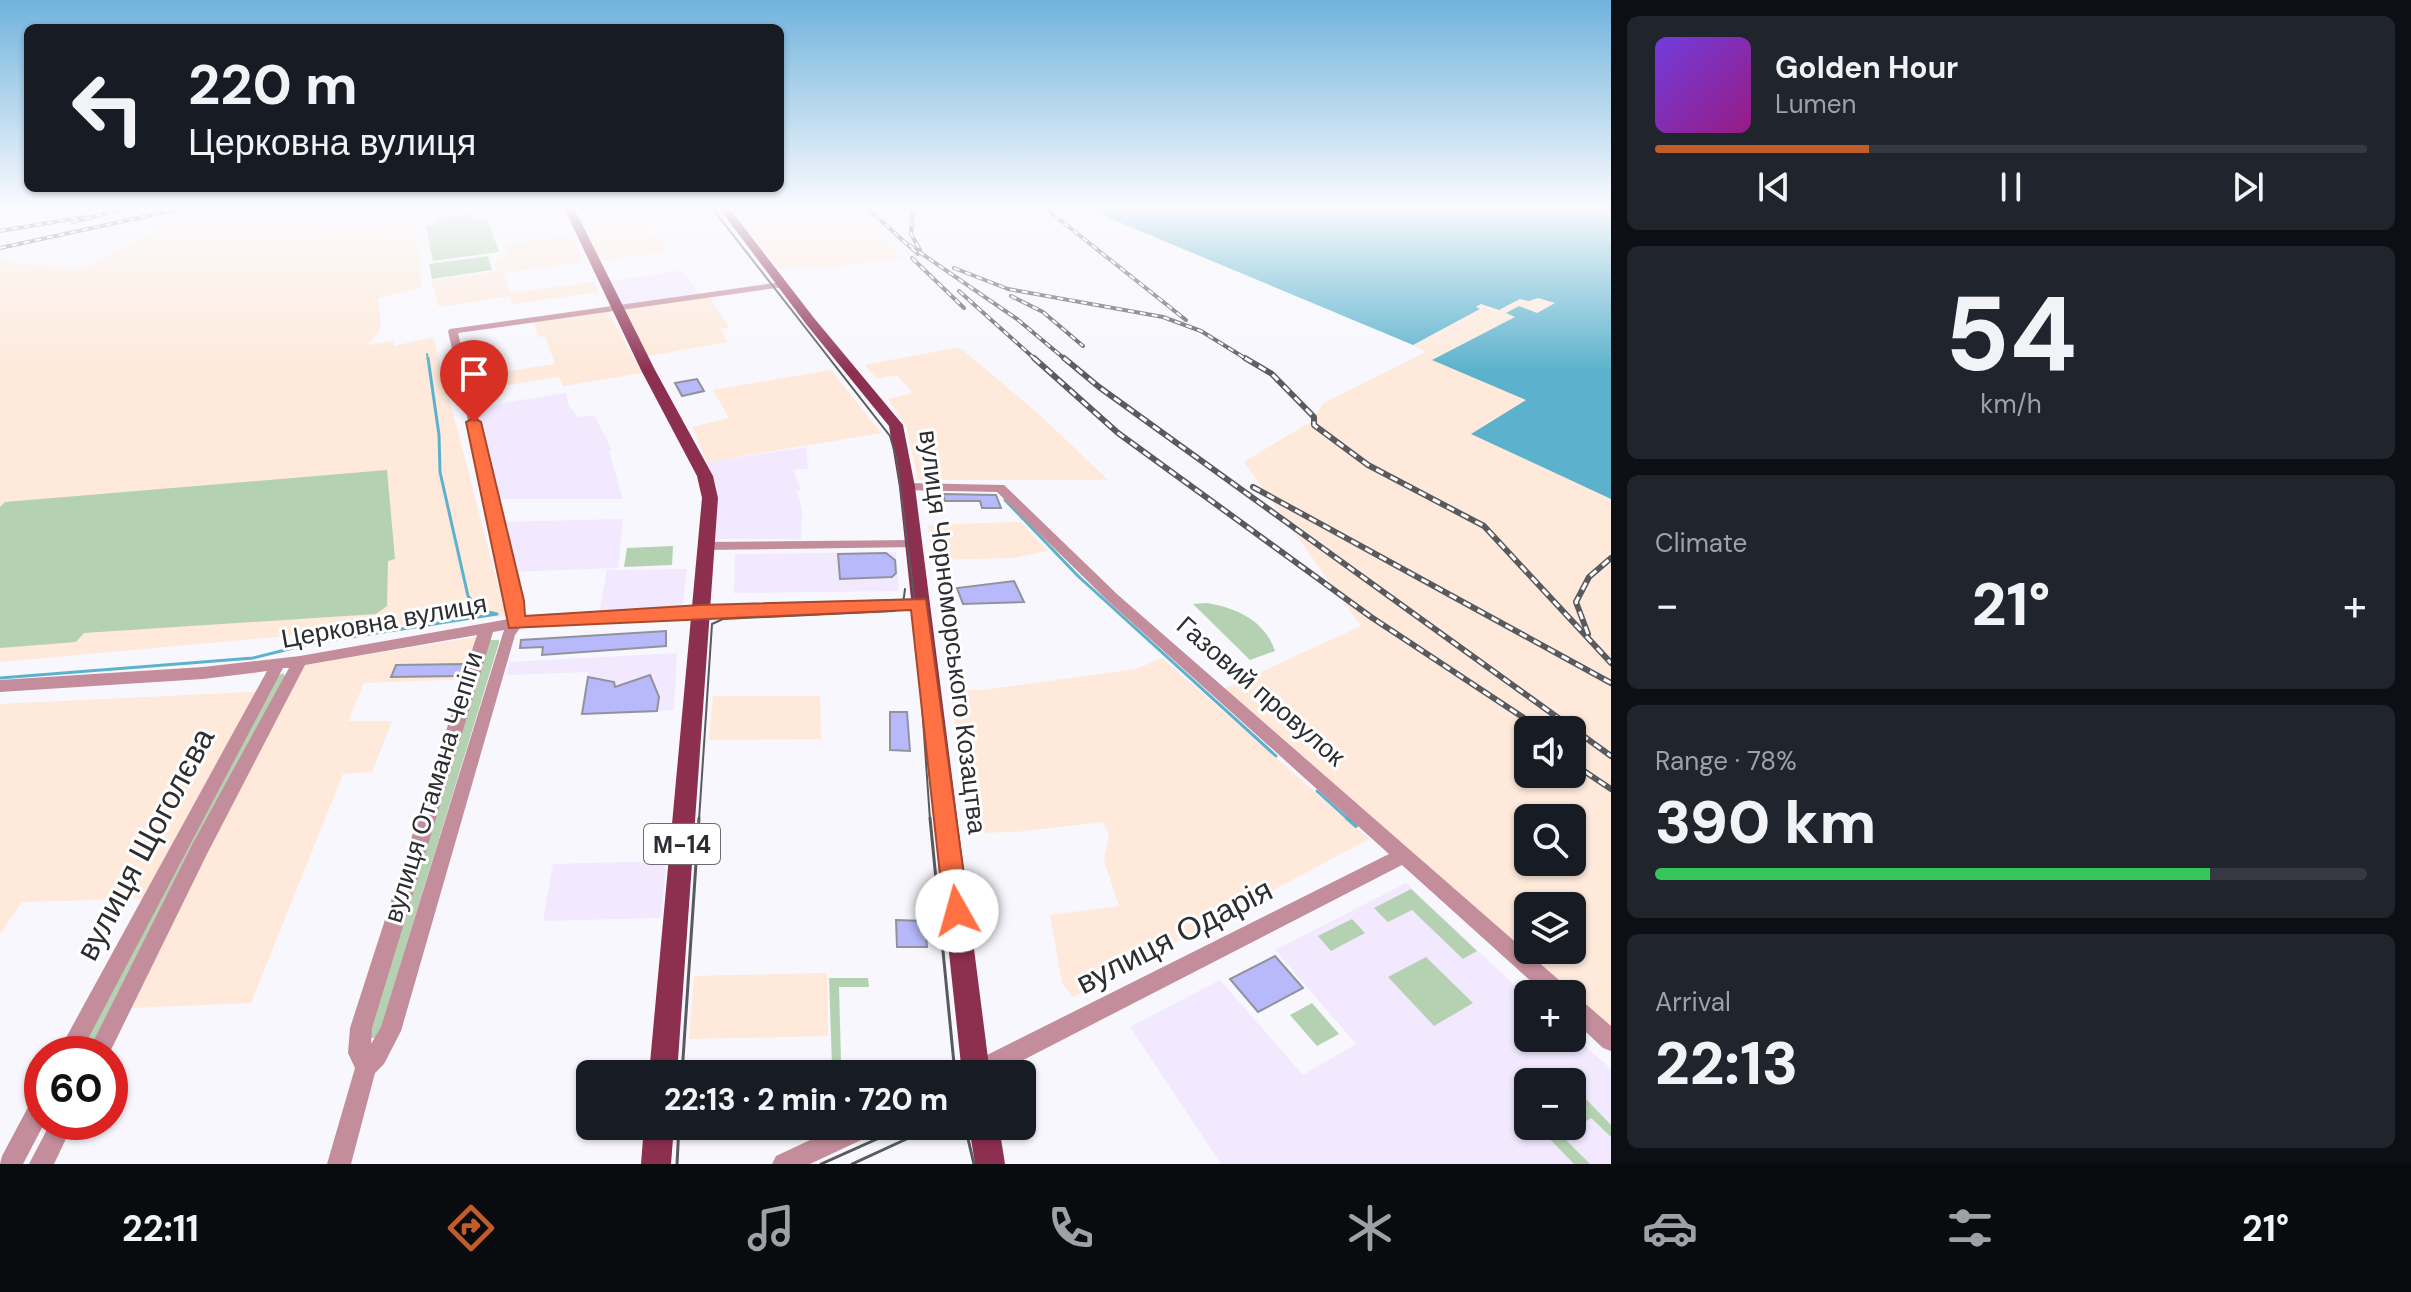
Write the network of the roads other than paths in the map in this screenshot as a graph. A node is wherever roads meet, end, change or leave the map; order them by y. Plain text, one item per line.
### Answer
1 (595, 262) edge
2 (764, 262) edge
3 (781, 285) junction
4 (616, 307) junction
5 (907, 487) junction
6 (913, 544) junction
7 (705, 546) junction
8 (919, 603) junction
9 (701, 611) junction
10 (516, 623) junction
11 (487, 628) junction
12 (300, 661) junction
13 (278, 664) junction
14 (0, 686) edge
15 (1404, 855) junction
16 (1544, 980) edge
17 (1586, 1018) edge
18 (78, 1036) edge
19 (107, 1036) edge
20 (1611, 1040) edge
21 (664, 1060) edge
22 (973, 1060) edge
23 (1001, 1060) edge
24 (366, 1067) junction
25 (24, 1138) edge
26 (54, 1140) edge
27 (658, 1140) edge
28 (836, 1140) edge
29 (986, 1140) edge
30 (10, 1164) edge
31 (41, 1164) edge
32 (339, 1164) edge
33 (656, 1164) edge
34 (784, 1164) edge
35 (990, 1164) edge

1 - 4 main road, М-14
2 - 3 main road, вулиця Чорноморського Козацтва
3 - 4 street
3 - 5 main road, вулиця Чорноморського Козацтва
4 - 7 main road, М-14
4 - 10 street, вулиця Отамана Чепіги
5 - 6 main road, вулиця Чорноморського Козацтва
5 - 15 street, Газовий провулок
6 - 7 street
6 - 8 main road, вулиця Чорноморського Козацтва
7 - 9 main road, М-14
8 - 9 street, Церковна вулиця
8 - 22 main road, вулиця Чорноморського Козацтва
9 - 10 street, Церковна вулиця
9 - 21 main road, М-14
10 - 11 street, Церковна вулиця
10 - 24 street, вулиця Отамана Чепіги
11 - 12 street, Церковна вулиця
11 - 24 street, вулиця Отамана Чепіги
12 - 13 street, Церковна вулиця
12 - 19 street, вулиця Щоголєва
13 - 14 street, Церковна вулиця
13 - 18 street, вулиця Щоголєва
15 - 16 street, Газовий провулок
15 - 23 street, вулиця Одарія
17 - 20 street
24 - 32 street, вулиця Отамана Чепіги
25 - 30 street
26 - 31 street
27 - 33 main road
28 - 34 street
29 - 35 main road

